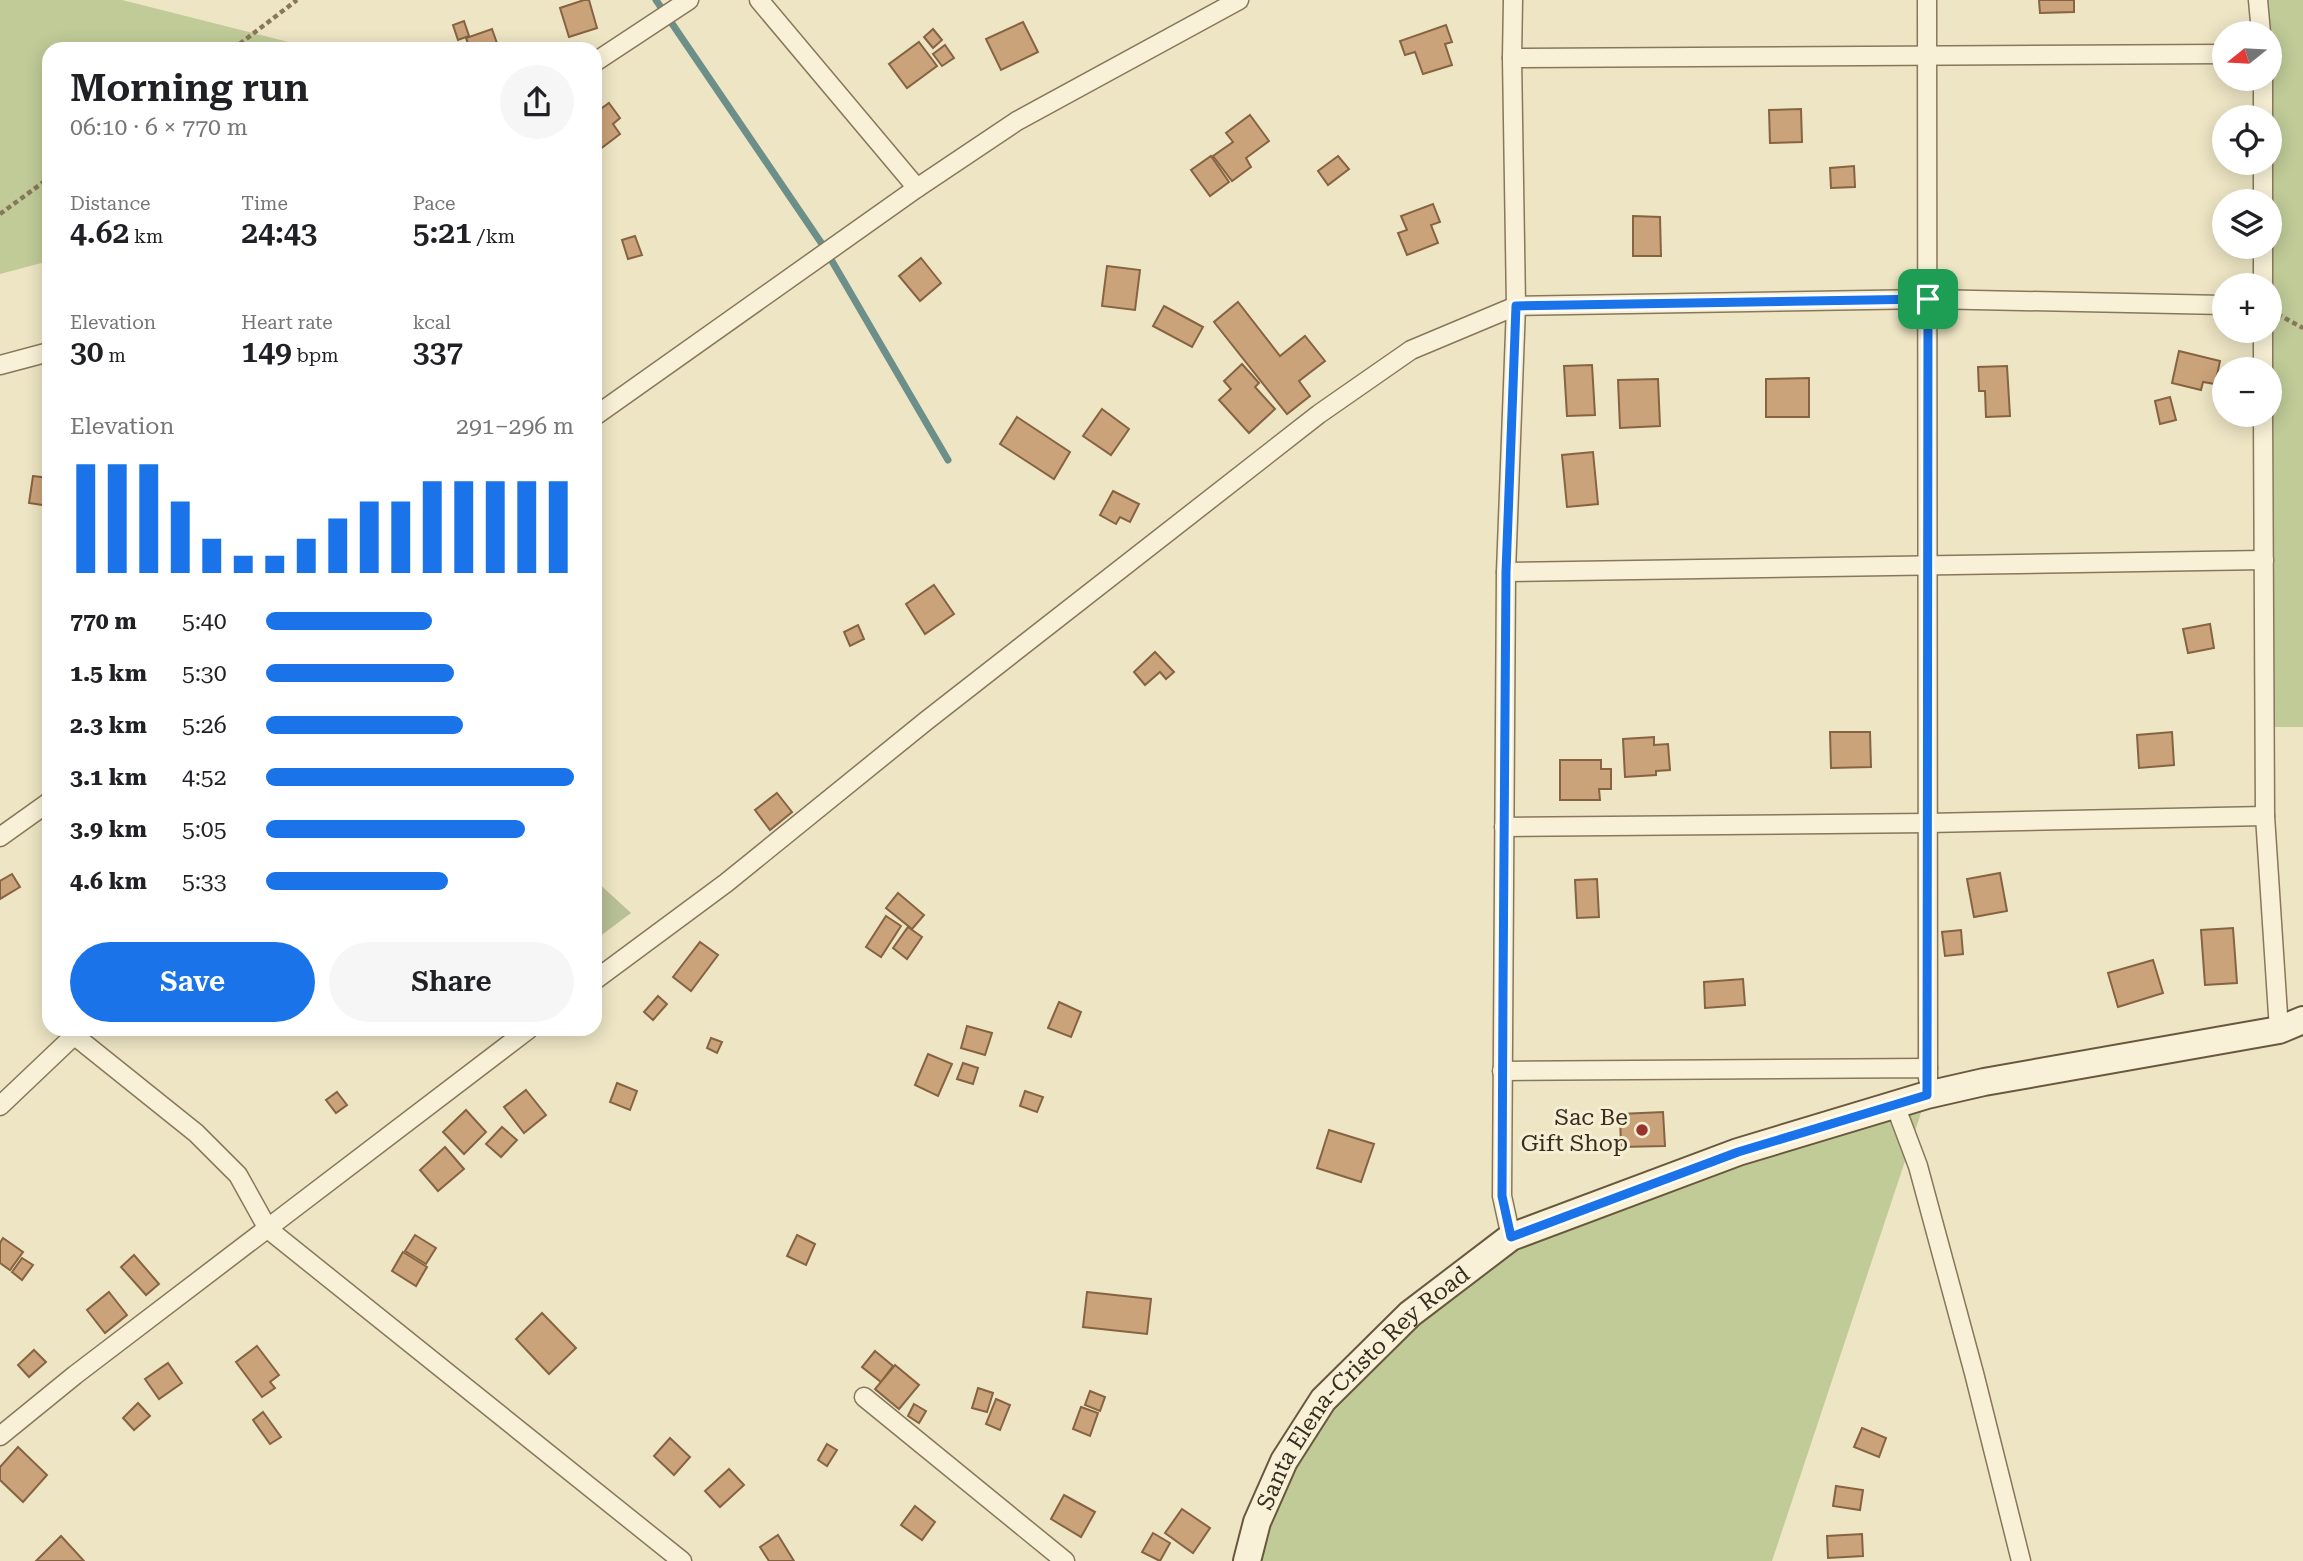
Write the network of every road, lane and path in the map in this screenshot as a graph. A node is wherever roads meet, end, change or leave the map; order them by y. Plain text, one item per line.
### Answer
1 (297, 0) edge
2 (689, 0) edge
3 (759, 0) edge
4 (1240, 0) edge
5 (1513, 0) edge
6 (1927, 0) edge
7 (2258, 0) edge
8 (2260, 21) edge
9 (242, 42) edge
10 (2212, 54) edge
11 (1927, 55) junction
12 (602, 57) edge
13 (1512, 58) junction
14 (42, 183) edge
15 (917, 188) junction
16 (0, 214) edge
17 (1928, 299) junction
18 (2212, 305) edge
19 (1516, 306) junction
20 (2282, 317) edge
21 (2303, 328) edge
22 (42, 354) edge
23 (0, 365) edge
24 (602, 411) edge
25 (2263, 427) edge
26 (2264, 560) junction
27 (1928, 564) junction
28 (1506, 572) junction
29 (42, 807) edge
30 (2265, 816) junction
31 (1928, 823) junction
32 (1504, 827) junction
33 (0, 837) edge
34 (602, 975) edge
35 (2303, 1020) edge
36 (2278, 1030) junction
37 (75, 1036) edge
38 (82, 1036) edge
39 (519, 1036) edge
40 (1928, 1068) junction
41 (1503, 1071) junction
42 (1927, 1095) junction
43 (1895, 1105) junction
44 (0, 1107) edge
45 (268, 1229) junction
46 (1511, 1237) junction
47 (864, 1397) dead end
48 (0, 1436) edge
49 (682, 1561) edge
50 (1065, 1561) edge
51 (1247, 1561) edge
52 (2021, 1561) edge

1 - 9 path
2 - 12 street
3 - 15 street
4 - 15 street
5 - 13 street
6 - 11 street
7 - 8 street
10 - 11 street
11 - 13 street
11 - 17 street
13 - 19 street
14 - 16 path
15 - 24 street
17 - 18 street
17 - 19 street
17 - 27 street
19 - 28 street
19 - 34 street
20 - 21 path
22 - 23 street
25 - 26 street
26 - 27 street
26 - 30 street
27 - 28 street
27 - 31 street
28 - 32 street
29 - 33 street
30 - 31 street
30 - 36 street
31 - 32 street
31 - 40 street
32 - 41 street
35 - 36 main road, Santa Elena-Cristo Rey Road
36 - 42 main road, Santa Elena-Cristo Rey Road
37 - 44 street
38 - 45 street
39 - 45 street
40 - 41 street
40 - 42 street
41 - 46 street
42 - 43 main road, Santa Elena-Cristo Rey Road
43 - 46 main road, Santa Elena-Cristo Rey Road
43 - 52 street
45 - 48 street
45 - 49 street
46 - 51 main road, Santa Elena-Cristo Rey Road
47 - 50 street

